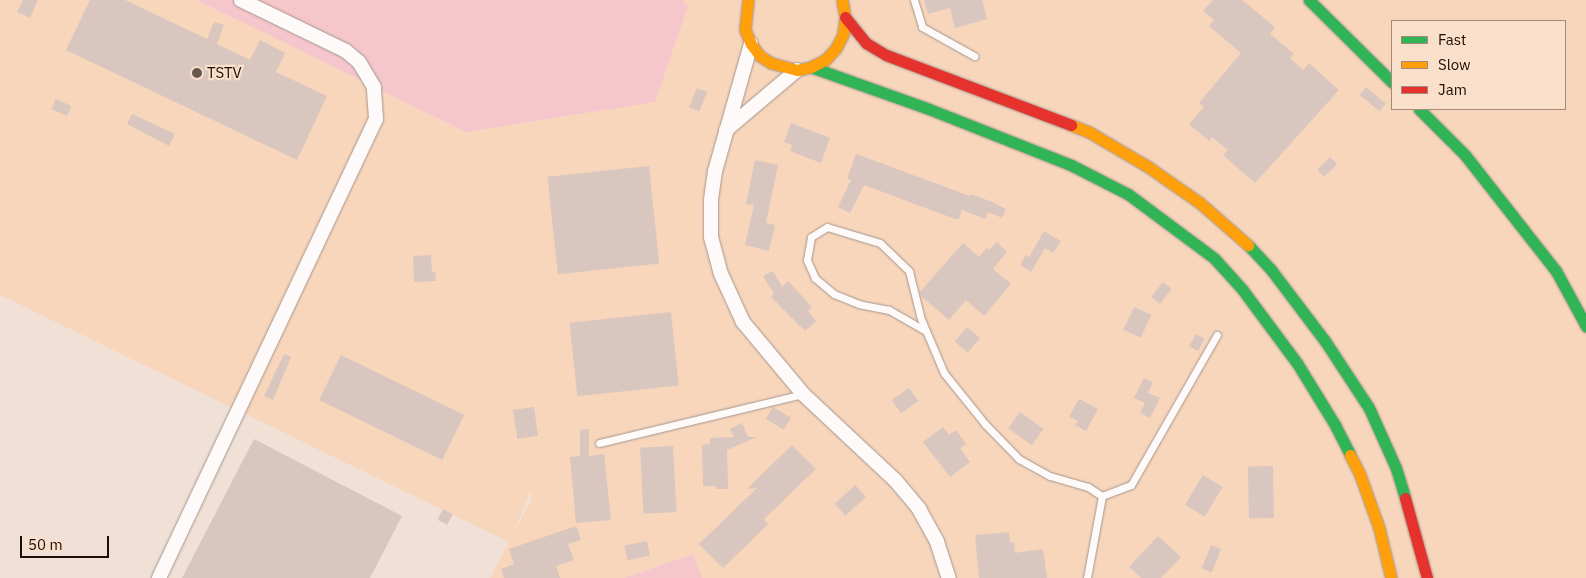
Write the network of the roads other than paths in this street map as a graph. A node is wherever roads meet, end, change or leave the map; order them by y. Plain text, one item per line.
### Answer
1 (241, 0) edge
2 (748, 0) edge
3 (842, 0) edge
4 (914, 0) edge
5 (1309, 0) edge
6 (735, 5) dead end
7 (744, 15) junction
8 (845, 17) junction
9 (751, 44) junction
10 (974, 56) dead end
11 (804, 68) junction
12 (1391, 81) edge
13 (1420, 110) edge
14 (726, 130) junction
15 (1586, 326) edge
16 (926, 330) junction
17 (1217, 336) dead end
18 (803, 394) junction
19 (599, 443) dead end
20 (1102, 496) junction
21 (159, 578) edge
22 (949, 578) edge
23 (1087, 578) edge
24 (1391, 578) edge
25 (1427, 578) edge

1 - 21 street
2 - 7 street
3 - 8 street
4 - 10 lane
5 - 12 street
6 - 7 street
7 - 9 street
8 - 11 street
8 - 25 street
9 - 11 street
9 - 14 street
11 - 14 street
11 - 24 street
13 - 15 street
14 - 18 street
16 - 16 lane
16 - 20 lane
17 - 20 lane
18 - 19 lane
18 - 22 street
20 - 23 lane

